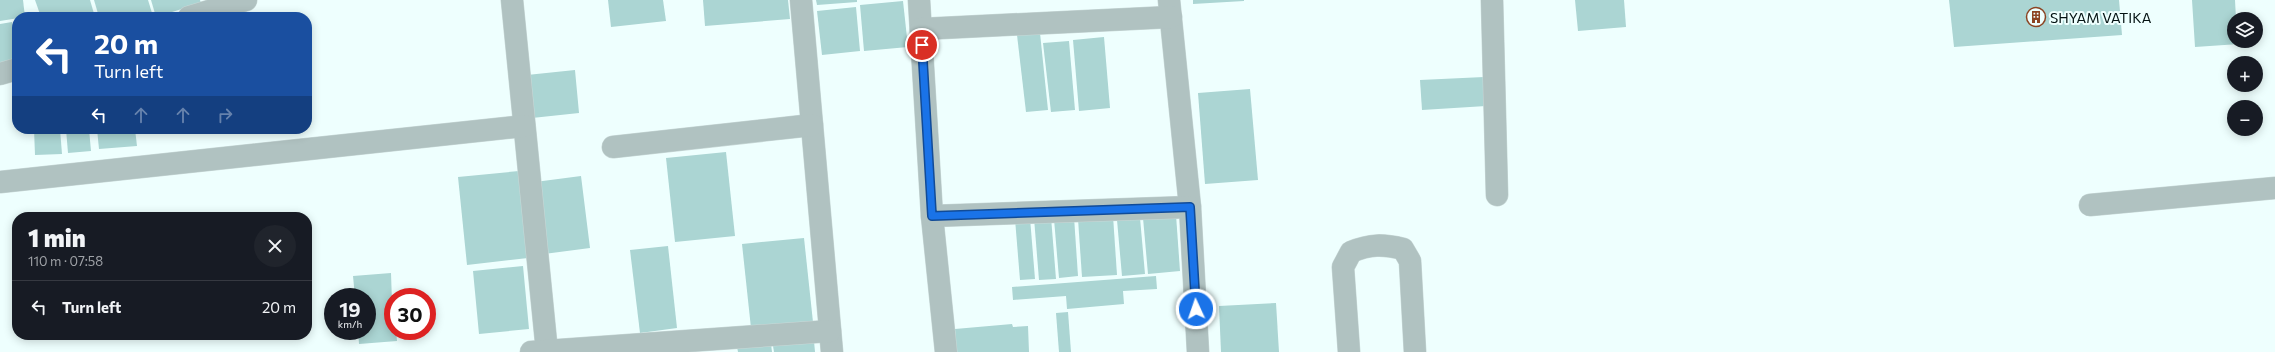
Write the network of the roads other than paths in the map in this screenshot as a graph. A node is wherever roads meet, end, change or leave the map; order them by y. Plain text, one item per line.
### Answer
1 (246, 0) edge
2 (512, 0) edge
3 (801, 0) edge
4 (919, 0) edge
5 (1492, 0) edge
6 (1170, 9) edge
7 (206, 12) edge
8 (921, 29) junction
9 (12, 70) edge
10 (0, 74) edge
11 (812, 125) junction
12 (524, 126) junction
13 (613, 146) dead end
14 (0, 182) edge
15 (2275, 188) edge
16 (1497, 195) dead end
17 (2090, 205) dead end
18 (1190, 207) junction
19 (932, 216) junction
20 (831, 342) edge
21 (542, 352) edge
22 (946, 352) edge
23 (1198, 352) edge
24 (1349, 352) edge
25 (1416, 352) edge

1 - 7 street
2 - 12 street
3 - 11 street
4 - 8 street
5 - 16 street
6 - 8 street
6 - 18 street
8 - 19 street
9 - 10 street
11 - 13 street
11 - 20 street
12 - 14 street
12 - 21 street
15 - 17 street
18 - 19 street
18 - 23 street
19 - 22 street
20 - 21 street
24 - 25 street

